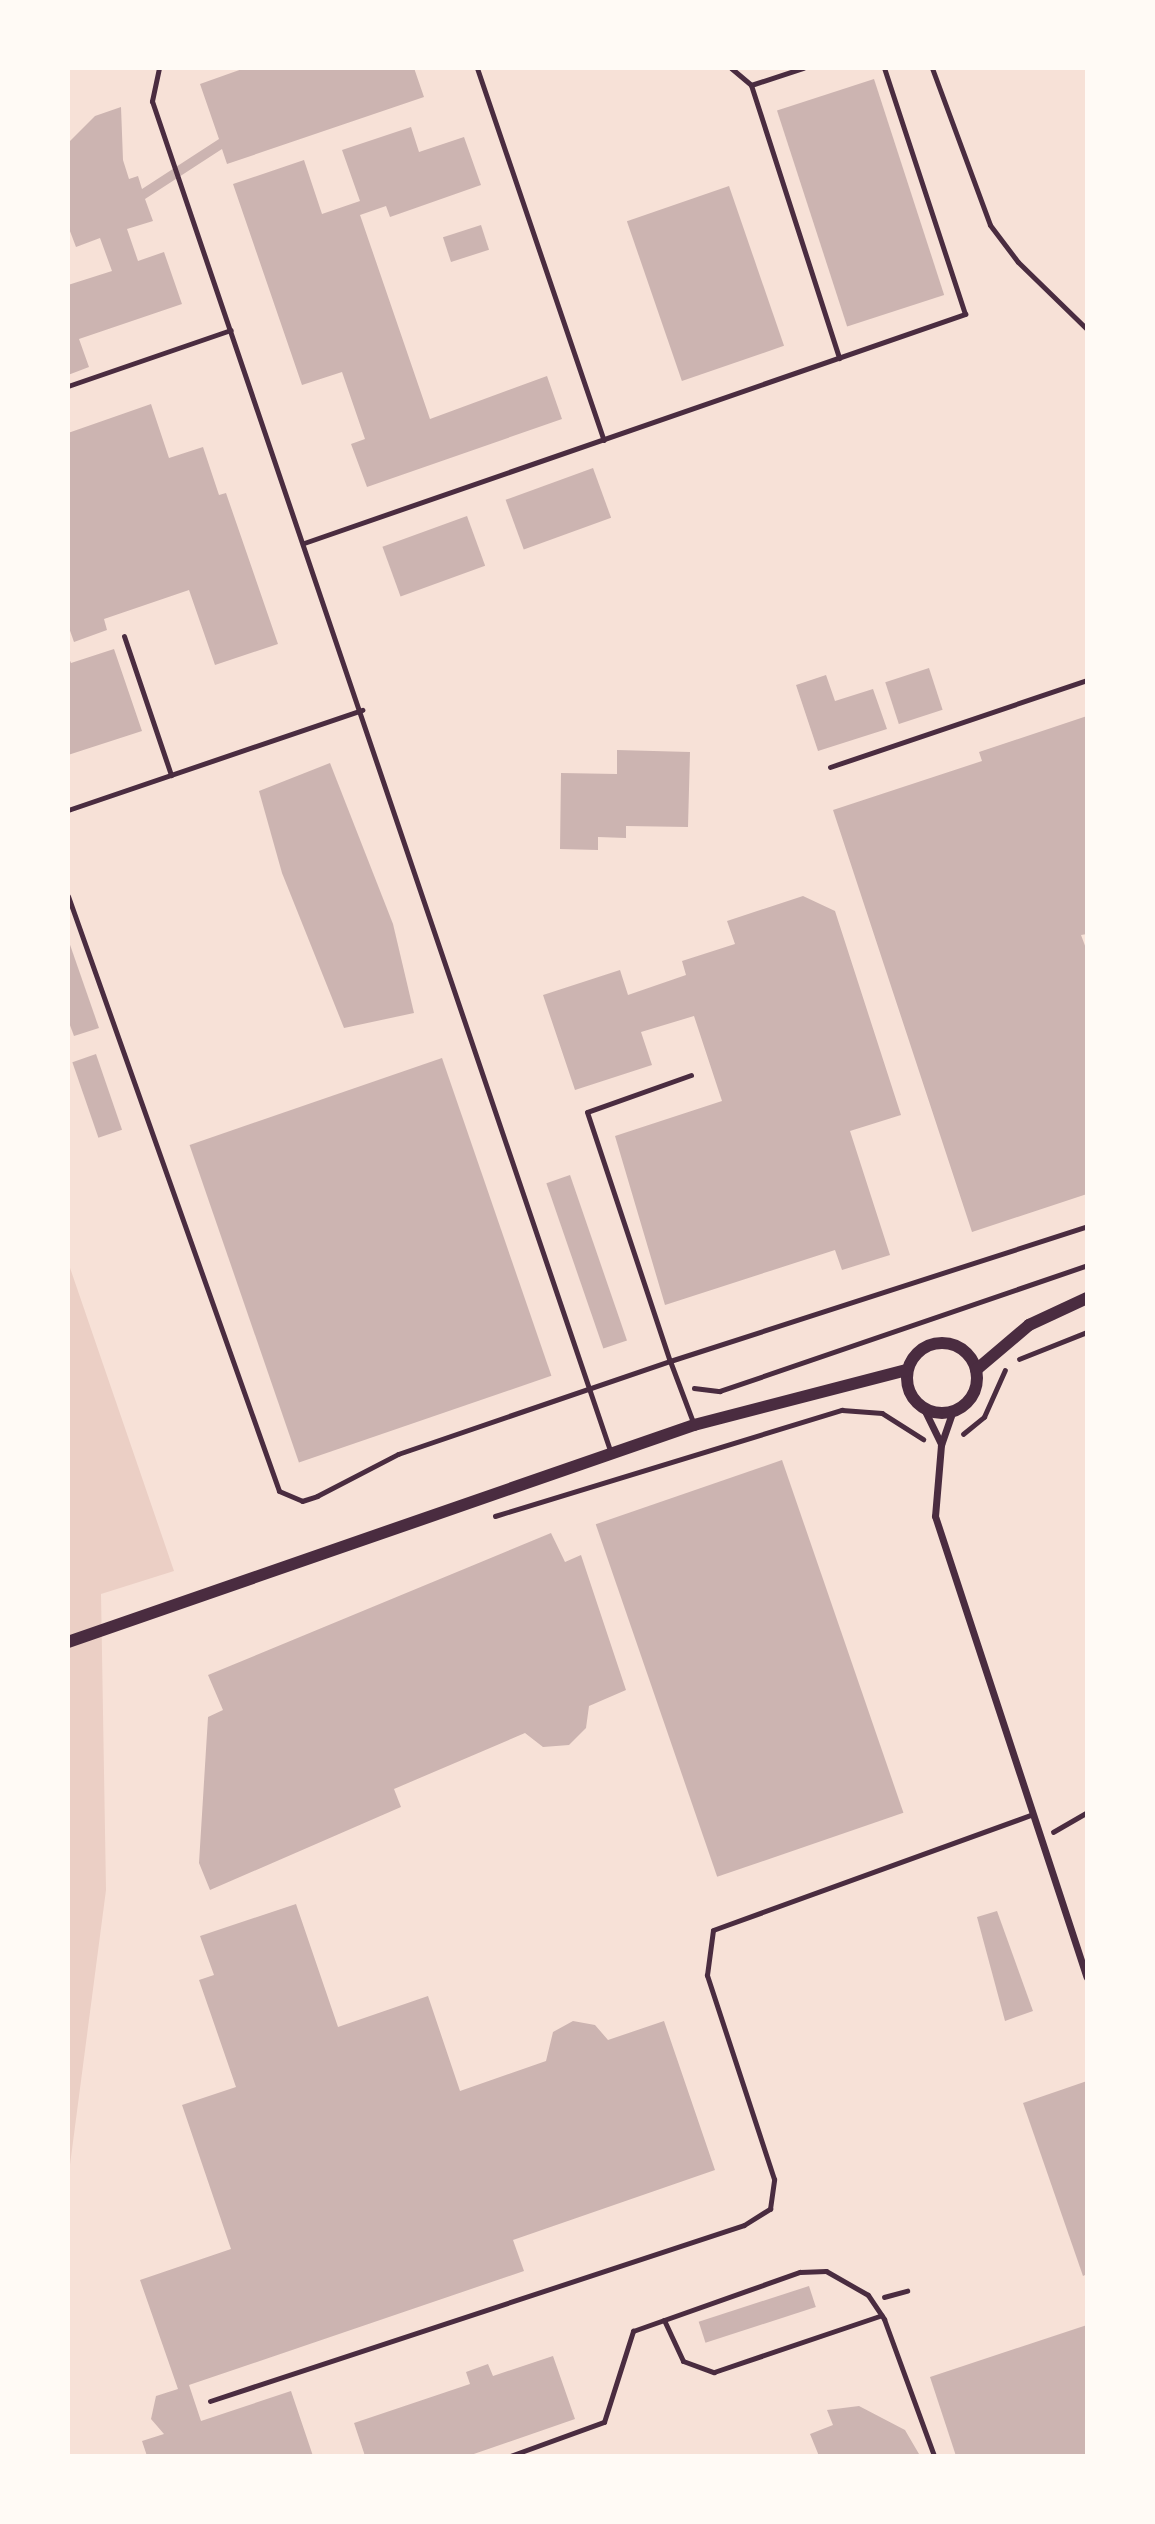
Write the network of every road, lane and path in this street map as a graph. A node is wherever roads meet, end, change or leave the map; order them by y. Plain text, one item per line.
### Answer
1 (159, 68) edge
2 (477, 68) edge
3 (731, 68) edge
4 (803, 68) edge
5 (884, 68) edge
6 (932, 68) edge
7 (751, 85) junction
8 (1087, 329) edge
9 (231, 330) junction
10 (839, 358) junction
11 (68, 386) edge
12 (604, 440) junction
13 (304, 543) junction
14 (124, 636) dead end
15 (1087, 680) edge
16 (362, 710) junction
17 (830, 767) dead end
18 (171, 775) junction
19 (68, 810) edge
20 (68, 896) edge
21 (691, 1075) dead end
22 (1087, 1226) edge
23 (1087, 1265) edge
24 (1087, 1298) edge
25 (1087, 1332) edge
26 (992, 1352) junction
27 (968, 1354) junction
28 (670, 1361) junction
29 (976, 1370) junction
30 (907, 1377) junction
31 (679, 1386) junction
32 (591, 1389) junction
33 (992, 1404) dead end
34 (924, 1409) junction
35 (882, 1413) dead end
36 (952, 1413) junction
37 (694, 1425) junction
38 (941, 1445) junction
39 (611, 1453) junction
40 (481, 1521) dead end
41 (68, 1642) edge
42 (1087, 1812) edge
43 (1031, 1815) junction
44 (1039, 1838) junction
45 (1087, 1977) edge
46 (907, 2291) dead end
47 (886, 2296) dead end
48 (882, 2315) junction
49 (664, 2320) junction
50 (210, 2401) dead end
51 (510, 2456) edge
52 (934, 2456) edge

1 - 9 lane
2 - 12 lane
3 - 7 lane
4 - 7 lane
5 - 10 lane
6 - 8 lane
7 - 10 lane
9 - 11 lane
9 - 13 lane
10 - 12 lane
12 - 13 lane
13 - 16 lane
14 - 18 lane
15 - 17 lane
16 - 18 lane
16 - 32 lane
18 - 19 lane
20 - 32 lane
21 - 28 lane
22 - 28 lane
23 - 31 path
24 - 26 street
25 - 33 path
26 - 27 street
26 - 29 street
27 - 29 street
27 - 30 street
28 - 31 lane
28 - 32 lane
29 - 36 street
30 - 34 street
30 - 37 street
31 - 37 lane
32 - 39 lane
34 - 36 street
34 - 38 street
35 - 40 path
36 - 38 street
37 - 39 street
38 - 43 street
39 - 41 street
42 - 44 path
43 - 44 street
43 - 50 lane
44 - 45 street
46 - 47 path
48 - 49 lane
48 - 49 lane
48 - 52 lane
49 - 51 lane

